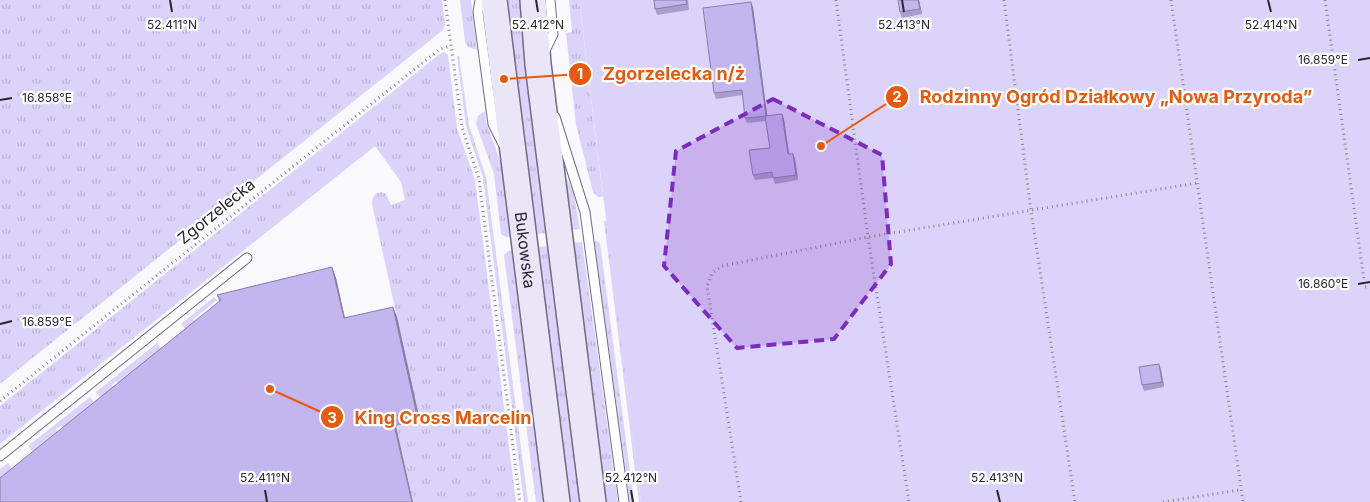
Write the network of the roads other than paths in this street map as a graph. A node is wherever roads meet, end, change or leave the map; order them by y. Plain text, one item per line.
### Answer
1 (480, 0) edge
2 (494, 0) edge
3 (533, 0) edge
4 (550, 0) edge
5 (538, 64) junction
6 (515, 169) junction
7 (247, 258) dead end
8 (0, 456) edge
9 (558, 502) edge
10 (592, 502) edge
11 (624, 502) edge

1 - 6 lane
2 - 6 main road, Bukowska
3 - 5 main road
4 - 5 lane
5 - 10 main road
5 - 11 lane
6 - 9 main road, Bukowska
7 - 8 lane

